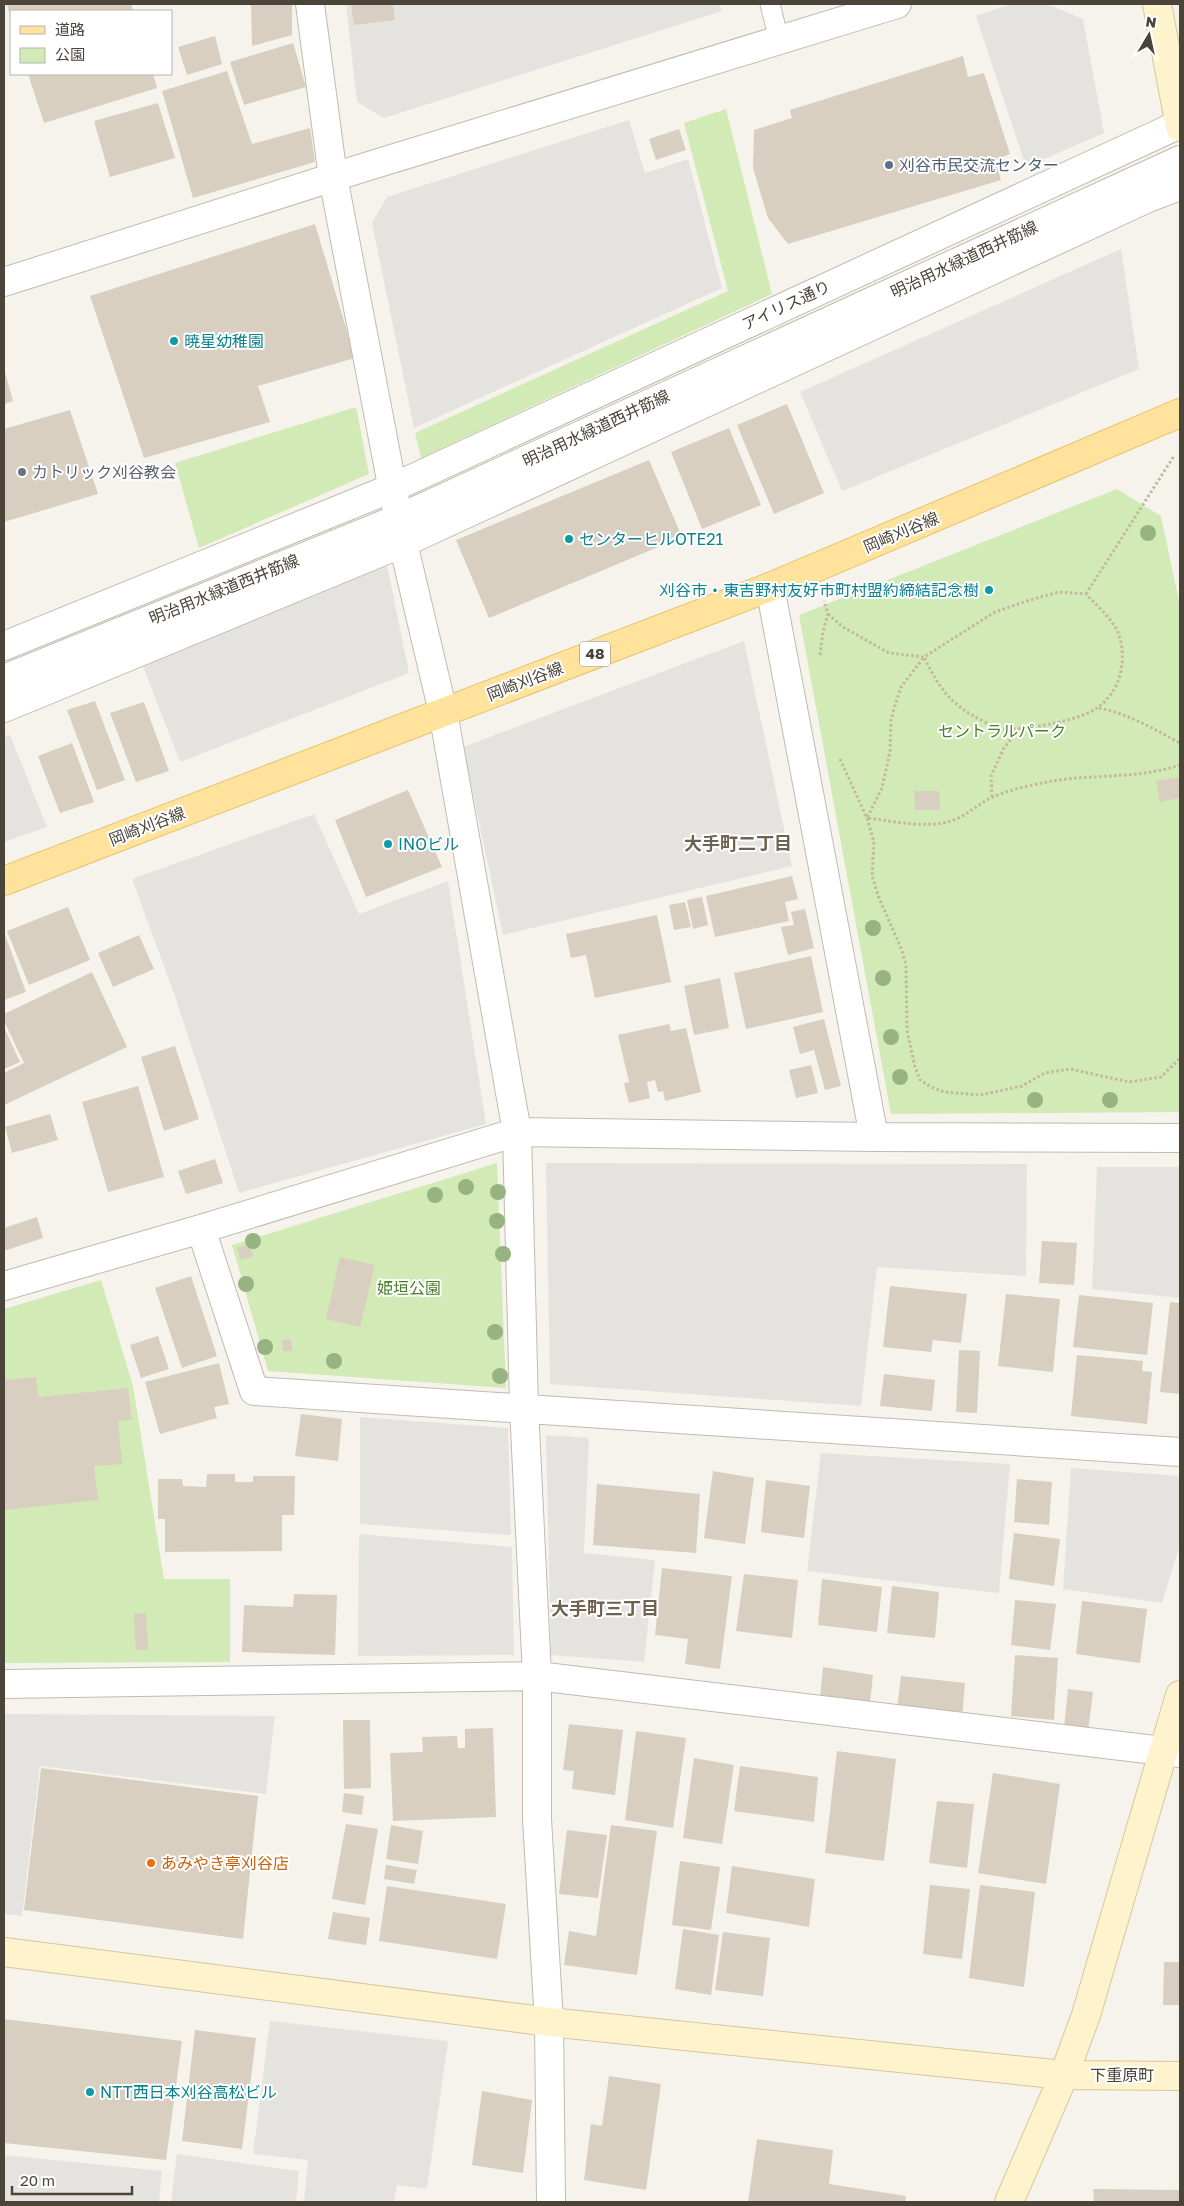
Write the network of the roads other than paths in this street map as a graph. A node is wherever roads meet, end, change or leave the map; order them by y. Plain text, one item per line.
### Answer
1 (310, 4) edge
2 (770, 4) edge
3 (897, 4) edge
4 (1157, 4) edge
5 (779, 40) junction
6 (1180, 125) edge
7 (1180, 160) edge
8 (333, 177) junction
9 (1180, 186) edge
10 (4, 282) edge
11 (1180, 413) edge
12 (392, 488) junction
13 (402, 530) junction
14 (770, 588) junction
15 (4, 646) edge
16 (4, 679) edge
17 (4, 708) edge
18 (443, 712) junction
19 (4, 881) edge
20 (517, 1132) junction
21 (874, 1137) junction
22 (1180, 1138) edge
23 (202, 1229) junction
24 (4, 1286) edge
25 (524, 1407) junction
26 (1180, 1452) edge
27 (537, 1676) junction
28 (4, 1684) edge
29 (1180, 1695) edge
30 (1172, 1752) edge
31 (4, 1952) edge
32 (549, 2022) junction
33 (1064, 2075) junction
34 (1180, 2076) edge
35 (551, 2202) edge
36 (1008, 2202) edge

1 - 8 street
2 - 5 lane
3 - 5 street
4 - 6 street
5 - 8 street
6 - 12 street, アイリス通り
7 - 13 street, 明治用水緑道西井筋線
8 - 10 street
8 - 12 street
9 - 13 street
11 - 14 main road, 岡崎刈谷線 / 48
12 - 13 street
12 - 15 street, アイリス通り
13 - 16 street, 明治用水緑道西井筋線
13 - 17 street
13 - 18 street
14 - 18 main road, 岡崎刈谷線 / 48
14 - 21 street
18 - 19 main road, 岡崎刈谷線 / 48
18 - 20 street
20 - 21 street
20 - 23 street
20 - 25 street
21 - 22 street
23 - 24 street
23 - 25 street
25 - 26 street
25 - 27 street
27 - 28 street
27 - 30 street
27 - 32 street
29 - 30 street
30 - 33 street
31 - 32 street, 下重原町
32 - 33 street, 下重原町
32 - 35 street
33 - 34 street, 下重原町
33 - 36 street

